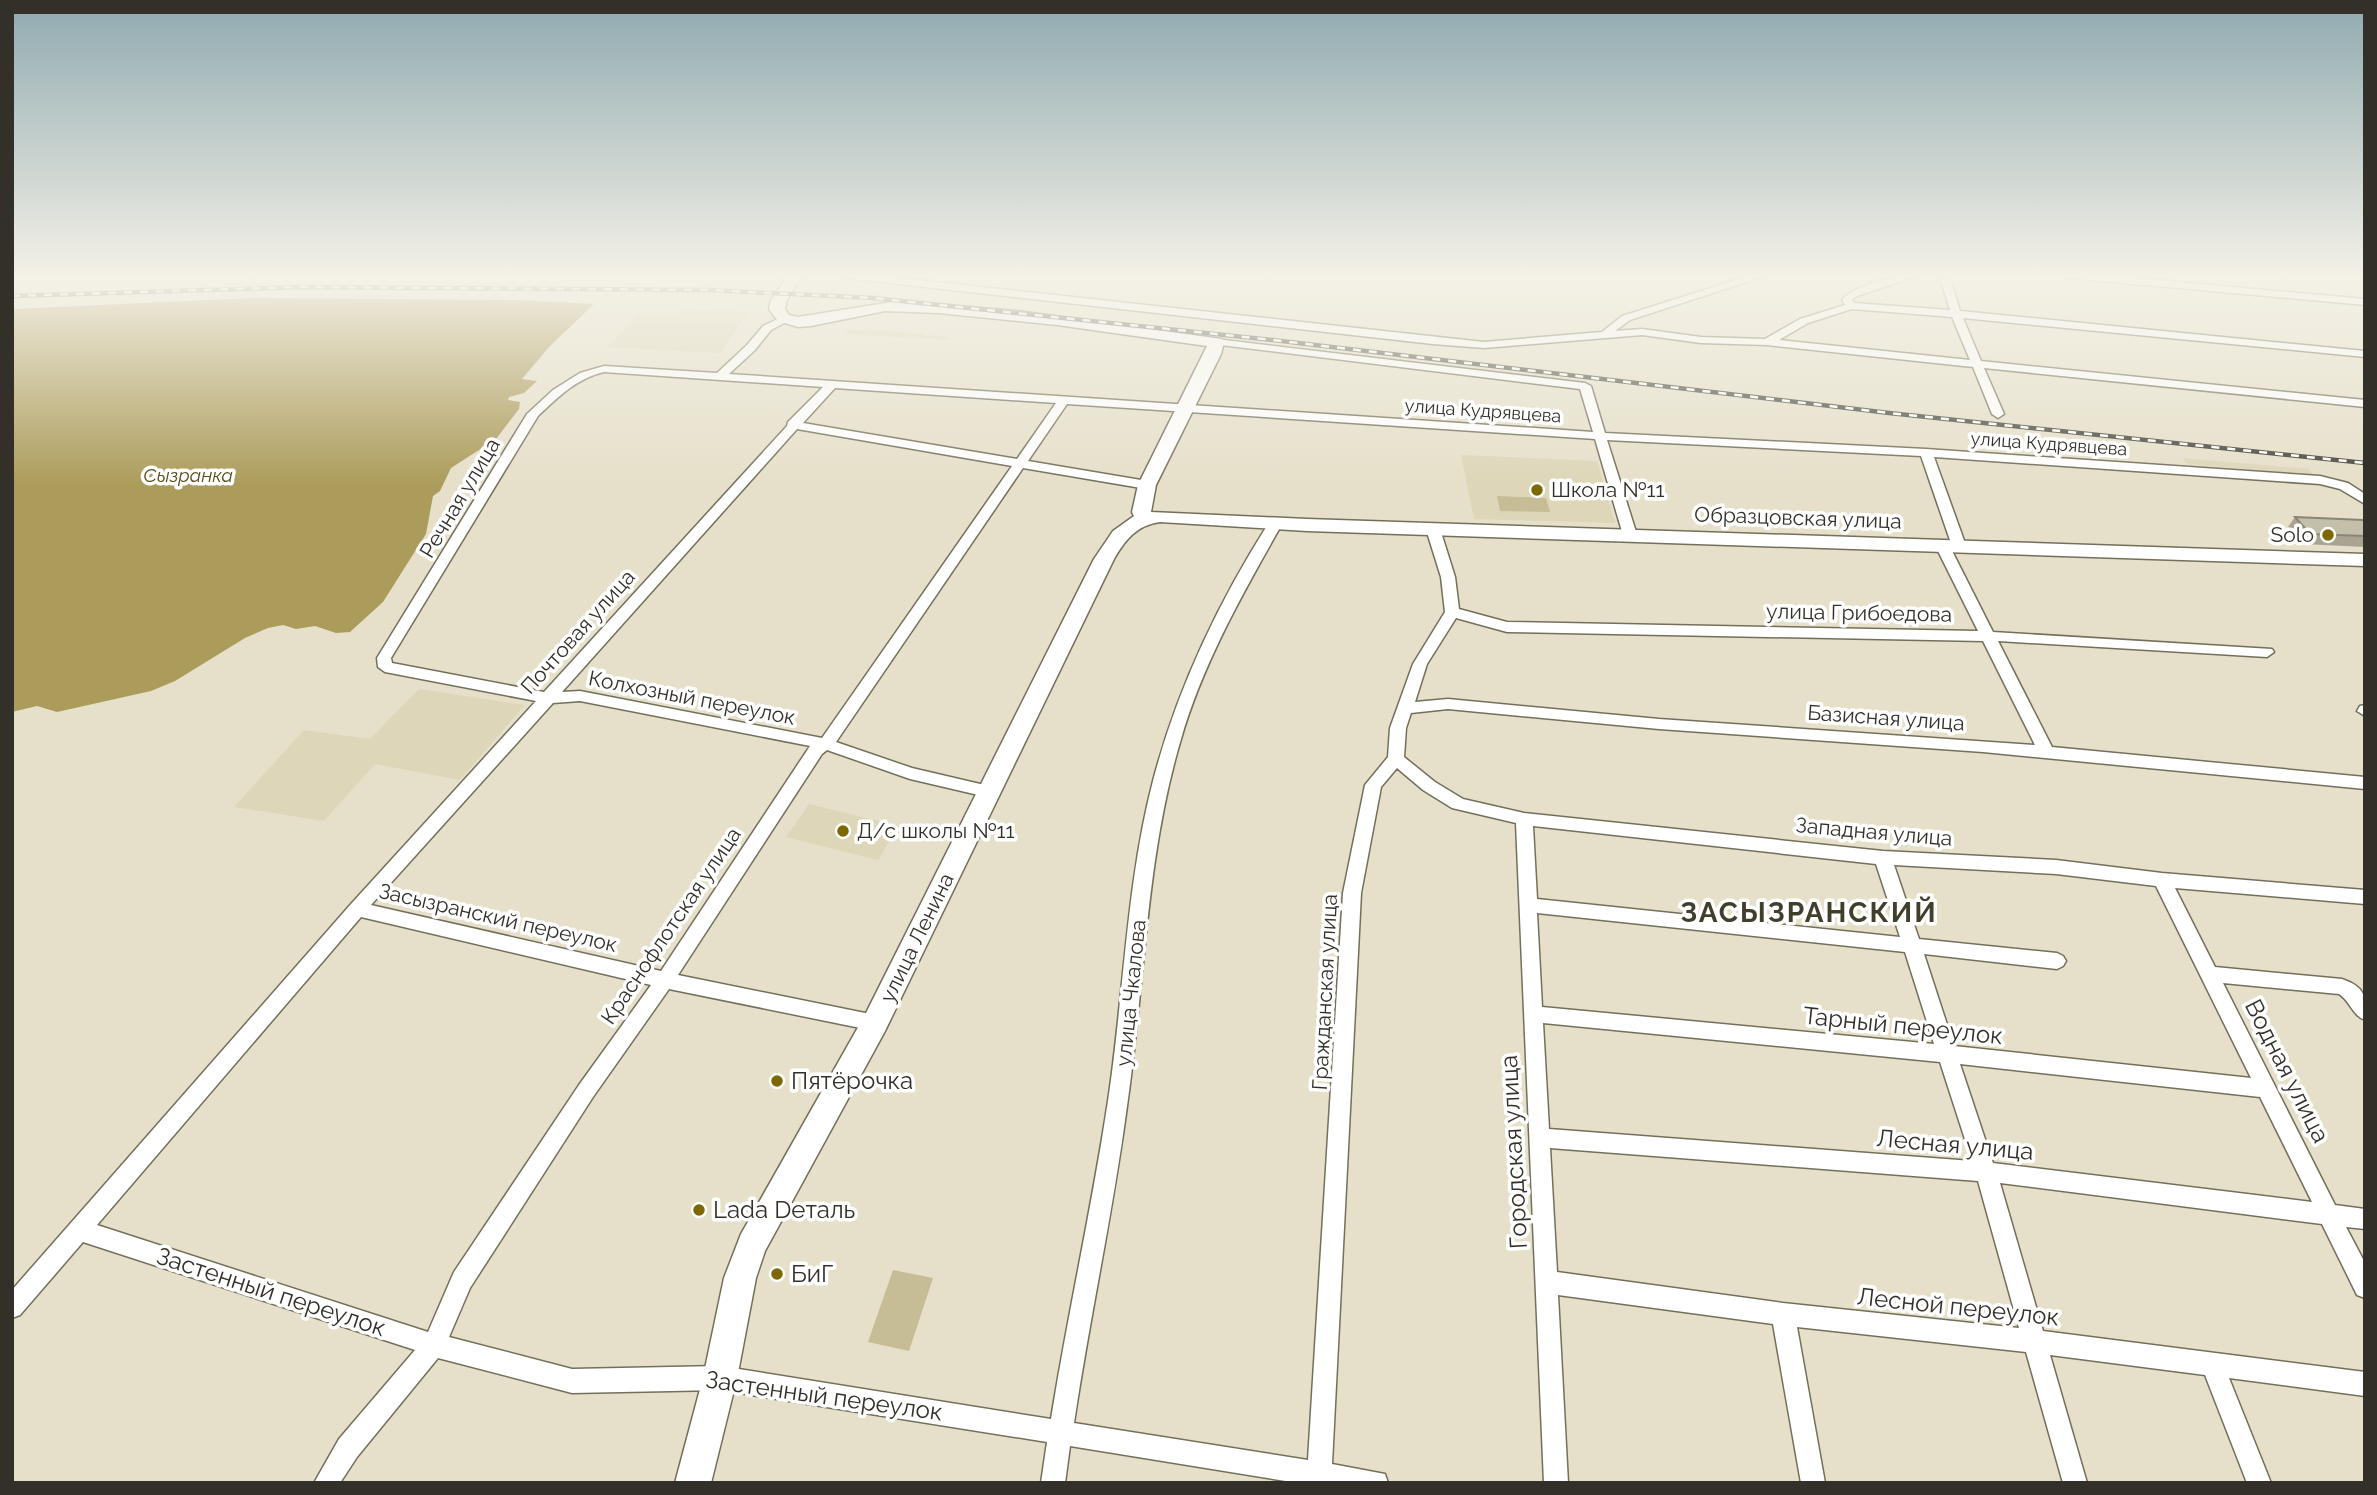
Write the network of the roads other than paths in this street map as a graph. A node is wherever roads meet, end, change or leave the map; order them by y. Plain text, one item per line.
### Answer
1 (752, 345) edge
2 (1215, 345) edge
3 (1240, 345) edge
4 (1792, 345) edge
5 (1969, 345) edge
6 (2271, 345) edge
7 (2365, 354) edge
8 (1978, 365) junction
9 (595, 370) joint
10 (721, 376) junction
11 (832, 384) junction
12 (1063, 401) junction
13 (2365, 404) edge
14 (1186, 408) junction
15 (1998, 414) dead end
16 (792, 425) junction
17 (1600, 436) junction
18 (1926, 453) junction
19 (1021, 463) junction
20 (1147, 485) junction
21 (2365, 500) edge
22 (1145, 517) junction
23 (1275, 524) junction
24 (1433, 529) junction
25 (1630, 535) junction
26 (1950, 546) junction
27 (2365, 560) edge
28 (1452, 612) junction
29 (1989, 636) junction
30 (2267, 652) dead end
31 (385, 667) joint
32 (546, 698) junction
33 (1405, 708) junction
34 (826, 744) junction
35 (2047, 753) junction
36 (1396, 759) junction
37 (2365, 783) edge
38 (987, 791) junction
39 (1524, 819) junction
40 (1883, 858) junction
41 (2162, 880) junction
42 (2365, 897) edge
43 (1529, 905) junction
44 (356, 909) junction
45 (1911, 945) junction
46 (2057, 961) dead end
47 (2209, 974) junction
48 (665, 980) junction
49 (2365, 1012) edge
50 (1534, 1014) junction
51 (875, 1023) junction
52 (1949, 1054) junction
53 (2267, 1089) junction
54 (1539, 1138) junction
55 (1986, 1172) junction
56 (2330, 1216) junction
57 (2365, 1219) edge
58 (79, 1230) junction
59 (1546, 1282) junction
60 (2365, 1287) edge
61 (12, 1307) edge
62 (1783, 1314) junction
63 (2033, 1341) junction
64 (434, 1345) junction
65 (2213, 1366) junction
66 (720, 1378) junction
67 (2365, 1384) edge
68 (1060, 1430) junction
69 (1319, 1478) edge
70 (327, 1483) edge
71 (694, 1483) edge
72 (1053, 1483) edge
73 (1376, 1483) edge
74 (1556, 1483) edge
75 (1813, 1483) edge
76 (2075, 1483) edge
77 (2259, 1483) edge

1 - 10 street
2 - 14 main road
3 - 17 street
4 - 8 street
5 - 8 street
6 - 7 street
8 - 13 street
8 - 15 street
9 - 10 street, улица Кудрявцева
9 - 31 street, Речная улица
10 - 11 street, улица Кудрявцева
11 - 12 street, улица Кудрявцева
11 - 16 street, Почтовая улица
12 - 14 street, улица Кудрявцева
12 - 19 street, Краснофлотская улица
14 - 17 street, улица Кудрявцева
14 - 20 main road
16 - 19 street
16 - 32 street, Почтовая улица
17 - 18 street, улица Кудрявцева
17 - 25 street
18 - 21 street, улица Кудрявцева
18 - 26 street
19 - 20 street
19 - 34 street, Краснофлотская улица
20 - 22 main road
22 - 23 main road, Образцовская улица
22 - 38 main road, улица Ленина
23 - 24 main road, Образцовская улица
23 - 68 street, улица Чкалова
24 - 25 main road, Образцовская улица
24 - 28 street
25 - 26 main road, Образцовская улица
26 - 27 main road, Образцовская улица
26 - 29 street
28 - 29 street, улица Грибоедова
28 - 33 street
29 - 30 street, улица Грибоедова
29 - 35 street
31 - 32 street, Колхозный переулок
32 - 34 street, Колхозный переулок
32 - 44 street, Почтовая улица
33 - 35 street, Базисная улица
33 - 36 street
34 - 38 street, Колхозный переулок
34 - 48 street, Краснофлотская улица
35 - 37 street, Базисная улица
36 - 39 street, Западная улица
36 - 69 street, Гражданская улица
38 - 51 main road, улица Ленина
39 - 40 street, Западная улица
39 - 43 street, Городская улица
40 - 41 street, Западная улица
40 - 45 street
41 - 42 street, Западная улица
41 - 47 street, Водная улица
43 - 45 street
43 - 50 street, Городская улица
44 - 48 street, Засызранский переулок
44 - 58 street, Почтовая улица
45 - 46 street
45 - 52 street
47 - 49 street
47 - 53 street, Водная улица
48 - 51 street, Засызранский переулок
48 - 64 street, Краснофлотская улица
50 - 52 street, Тарный переулок
50 - 54 street, Городская улица
51 - 66 main road, улица Ленина
52 - 53 street, Тарный переулок
52 - 55 street
53 - 56 street, Водная улица
54 - 55 street, Лесная улица
54 - 59 street, Городская улица
55 - 56 street, Лесная улица
55 - 63 street
56 - 57 street, Лесная улица
56 - 60 street, Водная улица
58 - 61 street, Почтовая улица
58 - 64 street, Застенный переулок
59 - 62 street, Лесной переулок
59 - 74 street, Городская улица
62 - 63 street, Лесной переулок
62 - 75 street
63 - 65 street, Лесной переулок
63 - 76 street
64 - 66 street, Застенный переулок
64 - 70 street, Краснофлотская улица
65 - 67 street, Лесной переулок
65 - 77 street
66 - 68 street, Застенный переулок
66 - 71 main road, улица Ленина
68 - 69 street, Застенный переулок
68 - 72 street, улица Чкалова
69 - 73 street, Застенный переулок

